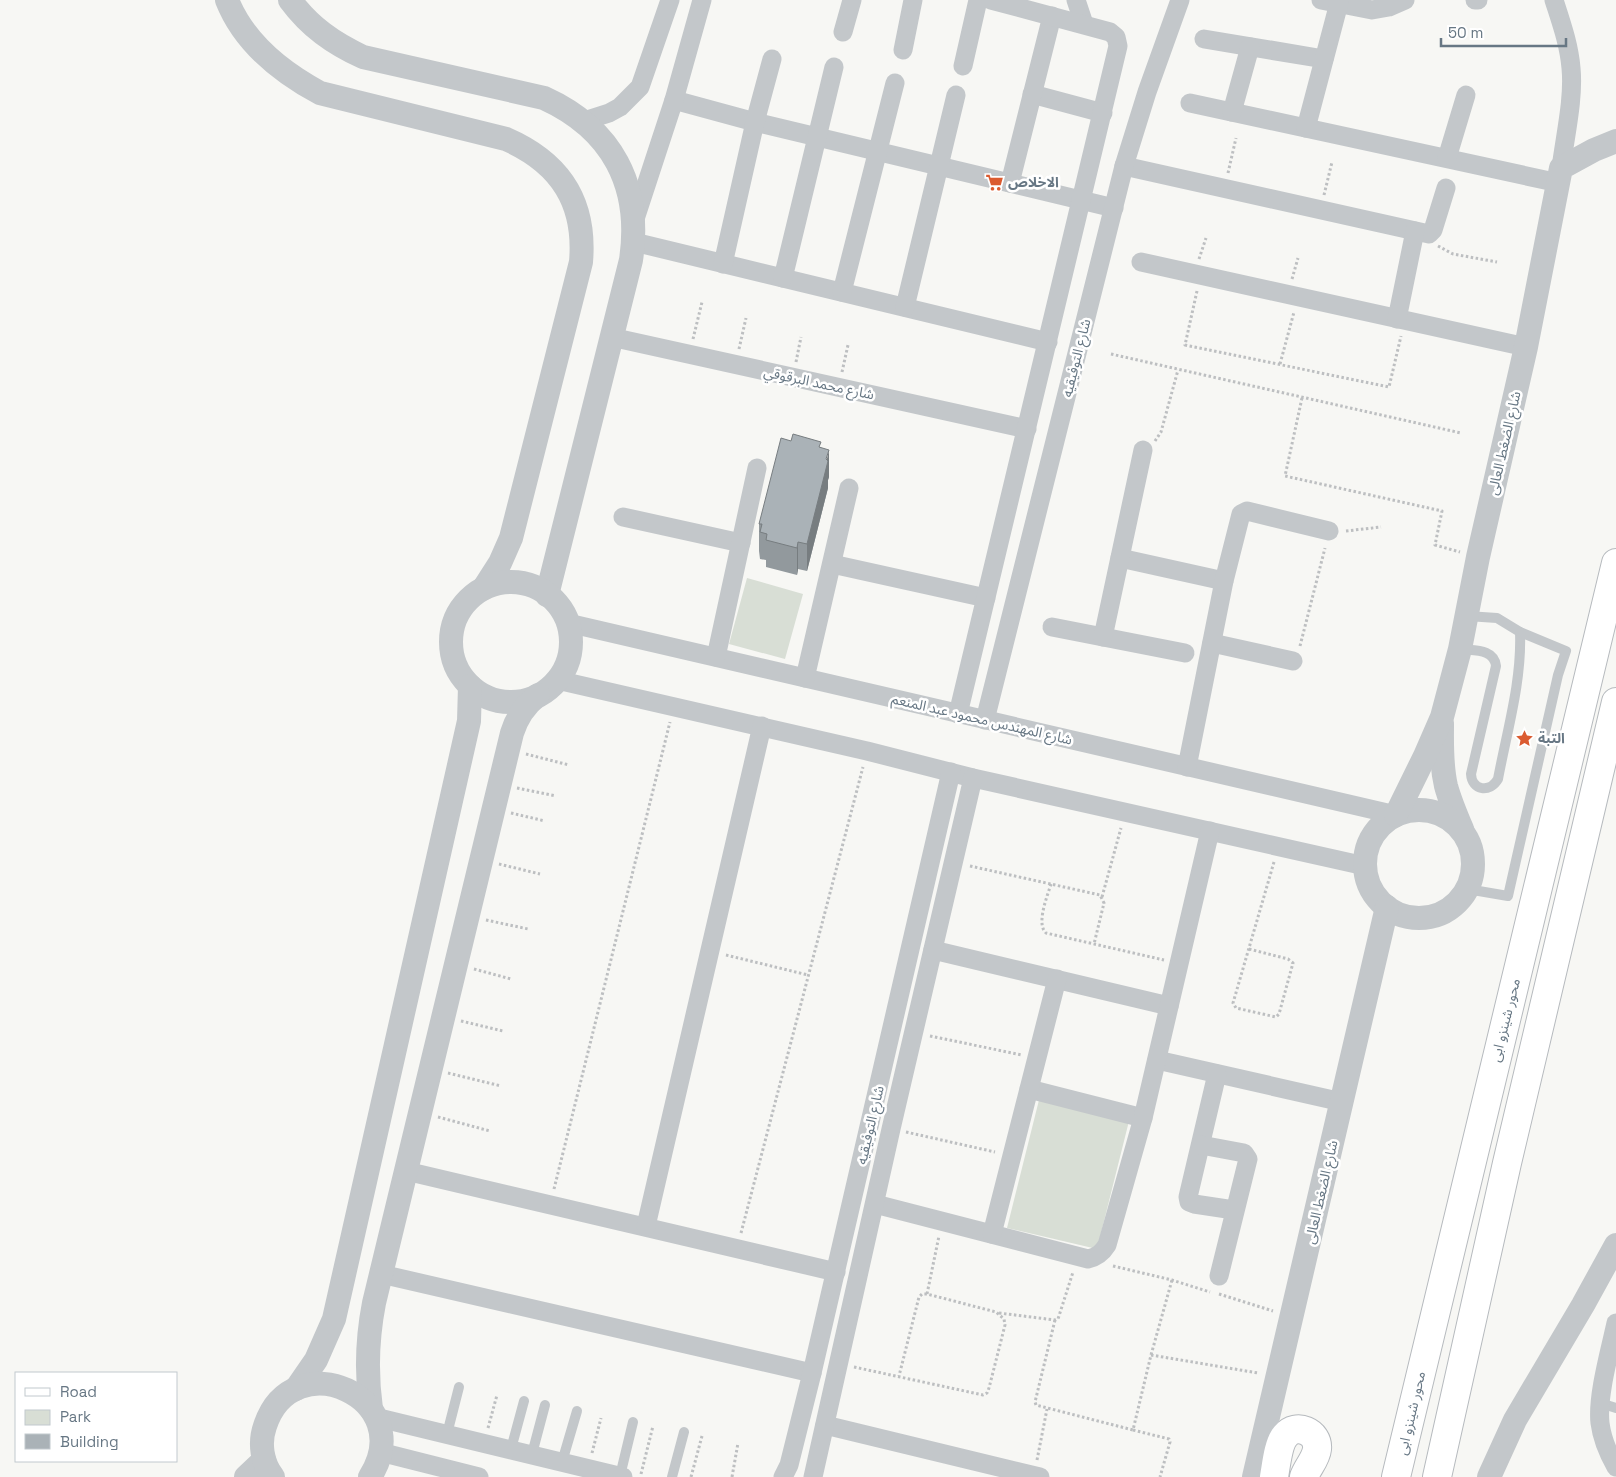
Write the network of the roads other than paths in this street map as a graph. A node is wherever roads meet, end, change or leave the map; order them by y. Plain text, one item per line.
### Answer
1 (227, 0) edge
2 (290, 0) edge
3 (670, 0) edge
4 (702, 0) edge
5 (852, 0) edge
6 (913, 0) edge
7 (978, 0) edge
8 (991, 0) edge
9 (1076, 0) edge
10 (1180, 0) edge
11 (1405, 0) edge
12 (1554, 0) edge
13 (1330, 2) edge
14 (1052, 16) junction
15 (1084, 24) junction
16 (843, 32) dead end
17 (1204, 39) dead end
18 (1250, 47) junction
19 (903, 50) dead end
20 (1324, 58) junction
21 (772, 60) dead end
22 (963, 66) dead end
23 (834, 67) dead end
24 (895, 83) dead end
25 (1032, 94) junction
26 (956, 95) dead end
27 (1466, 95) dead end
28 (674, 100) junction
29 (1190, 103) dead end
30 (1232, 112) junction
31 (1102, 113) junction
32 (584, 121) junction
33 (755, 122) junction
34 (1306, 128) junction
35 (817, 137) junction
36 (1616, 141) edge
37 (877, 151) junction
38 (1447, 158) junction
39 (939, 166) junction
40 (1124, 166) junction
41 (1560, 175) junction
42 (1010, 183) junction
43 (1446, 188) dead end
44 (1082, 200) junction
45 (1114, 208) junction
46 (634, 232) junction
47 (1422, 233) junction
48 (1141, 262) dead end
49 (723, 264) junction
50 (782, 278) junction
51 (842, 292) junction
52 (905, 307) junction
53 (1401, 319) junction
54 (611, 337) junction
55 (1048, 342) junction
56 (1526, 347) junction
57 (1027, 429) junction
58 (1143, 450) road end
59 (757, 468) dead end
60 (849, 488) dead end
61 (623, 517) dead end
62 (1329, 531) road end
63 (740, 543) junction
64 (1120, 558) junction
65 (1616, 563) edge
66 (832, 564) junction
67 (1224, 581) junction
68 (484, 588) junction
69 (547, 595) junction
70 (986, 598) junction
71 (1467, 616) junction
72 (568, 623) junction
73 (1052, 627) dead end
74 (1520, 632) junction
75 (1103, 637) junction
76 (1212, 643) junction
77 (1460, 649) junction
78 (1184, 653) dead end
79 (716, 657) junction
80 (1293, 661) road end
81 (805, 678) junction
82 (557, 680) junction
83 (470, 686) junction
84 (538, 695) junction
85 (1616, 702) edge
86 (958, 714) junction
87 (1442, 717) junction
88 (985, 720) junction
89 (762, 726) junction
90 (1187, 767) junction
91 (951, 772) junction
92 (973, 778) junction
93 (1396, 815) junction
94 (1210, 830) junction
95 (1464, 834) junction
96 (932, 858) junction
97 (953, 863) junction
98 (1365, 866) junction
99 (1467, 889) junction
100 (1387, 907) junction
101 (932, 950) junction
102 (1057, 978) junction
103 (1169, 1006) junction
104 (1157, 1060) junction
105 (1217, 1074) junction
106 (1029, 1089) junction
107 (1342, 1102) junction
108 (1143, 1118) junction
109 (1201, 1145) junction
110 (406, 1171) junction
111 (875, 1204) junction
112 (1234, 1210) junction
113 (646, 1226) junction
114 (992, 1234) junction
115 (1616, 1245) edge
116 (836, 1272) junction
117 (381, 1274) junction
118 (1219, 1276) dead end
119 (1616, 1323) edge
120 (812, 1373) junction
121 (459, 1388) dead end
122 (296, 1389) junction
123 (524, 1401) dead end
124 (545, 1405) dead end
125 (1608, 1405) edge
126 (577, 1411) dead end
127 (373, 1413) junction
128 (633, 1422) dead end
129 (824, 1425) junction
130 (684, 1432) dead end
131 (447, 1434) junction
132 (511, 1449) junction
133 (380, 1452) junction
134 (532, 1454) junction
135 (562, 1462) junction
136 (1616, 1467) edge
137 (269, 1468) edge
138 (246, 1477) edge
139 (370, 1477) edge
140 (478, 1477) edge
141 (622, 1477) edge
142 (672, 1477) edge
143 (783, 1477) edge
144 (813, 1477) edge
145 (1036, 1477) edge
146 (1254, 1477) edge
147 (1274, 1477) edge
148 (1304, 1477) edge
149 (1396, 1477) edge
150 (1436, 1477) edge
151 (1489, 1477) edge

1 - 68 street
2 - 32 street
3 - 32 street
4 - 28 street
5 - 16 street
6 - 19 street
7 - 22 street
8 - 14 street
9 - 15 street
10 - 40 street, شارع التوفيقيه
11 - 13 street
12 - 41 street
13 - 20 street
14 - 15 street
14 - 25 street
15 - 31 street
17 - 18 street
18 - 20 street
18 - 30 street
20 - 34 street
21 - 33 street
23 - 35 street
24 - 37 street
25 - 31 street
25 - 42 street
26 - 39 street
27 - 38 street
28 - 33 street
28 - 46 street
29 - 30 street
30 - 34 street
31 - 44 street
32 - 46 street
33 - 35 street
33 - 49 street
34 - 38 street
35 - 37 street
35 - 50 street
36 - 41 street
37 - 39 street
37 - 51 street
38 - 41 street
39 - 42 street
39 - 52 street
40 - 45 street, شارع التوفيقيه
40 - 47 street
41 - 56 street, شارع الضغط العالى
42 - 44 street
43 - 47 street
44 - 45 street
44 - 55 street
45 - 88 street, شارع التوفيقيه
46 - 49 street
46 - 54 street
47 - 53 street
48 - 53 street
49 - 50 street
50 - 51 street
51 - 52 street
52 - 55 street
53 - 56 street
54 - 57 street, شارع محمد البرقوقي
54 - 69 street
55 - 57 street
56 - 71 street, شارع الضغط العالى
57 - 70 street
58 - 64 street
59 - 63 street
60 - 66 street
61 - 63 street
62 - 67 street
63 - 79 street
64 - 67 street
64 - 75 street
65 - 149 main road, محور شينزو ابى
66 - 70 street
66 - 81 street
67 - 76 street
68 - 69 street
68 - 83 street
69 - 72 street
70 - 86 street
71 - 74 lane
71 - 77 street, شارع الضغط العالى
72 - 79 street, شارع المهندس محمود عبد المنعم
72 - 82 street
73 - 75 street
74 - 77 lane
74 - 99 lane
75 - 78 street
76 - 80 street
76 - 90 street
77 - 87 street, شارع الضغط العالى
79 - 81 street, شارع المهندس محمود عبد المنعم
81 - 86 street, شارع المهندس محمود عبد المنعم
82 - 84 street
82 - 89 street
83 - 84 street
83 - 122 street
84 - 110 street
85 - 150 main road
86 - 88 street, شارع المهندس محمود عبد المنعم
87 - 93 street, شارع الضغط العالى
87 - 95 street, شارع الضغط العالى
88 - 90 street, شارع المهندس محمود عبد المنعم
89 - 91 street
89 - 113 street
90 - 93 street, شارع المهندس محمود عبد المنعم
91 - 92 street
91 - 96 street, شارع التوفيقيه
92 - 94 street
92 - 97 street, شارع التوفيقيه
93 - 95 street
93 - 98 street
94 - 98 street
94 - 103 street
95 - 99 street
96 - 97 street
96 - 116 street, شارع التوفيقيه
97 - 101 street, شارع التوفيقيه
98 - 100 street
99 - 100 street
100 - 107 street, شارع الضغط العالى
101 - 102 street
101 - 111 street, شارع التوفيقيه
102 - 103 street
102 - 106 street
103 - 104 street
104 - 105 street
104 - 108 street
105 - 107 street
105 - 109 street
106 - 108 street
106 - 114 street
107 - 146 street, شارع الضغط العالى
108 - 114 street
109 - 112 street
109 - 112 street
110 - 113 street
110 - 117 street
111 - 114 street
111 - 129 street, شارع التوفيقيه
112 - 118 street
113 - 116 street
115 - 151 street
116 - 120 street, شارع التوفيقيه
117 - 120 street
117 - 127 street
119 - 125 street
120 - 143 street, شارع التوفيقيه
121 - 131 lane
122 - 127 street
122 - 137 street
123 - 132 lane
124 - 134 lane
125 - 136 street
126 - 135 lane
127 - 131 street
127 - 133 street
128 - 141 lane
129 - 144 street, شارع التوفيقيه
129 - 145 street
130 - 142 lane
131 - 132 street
132 - 134 street
133 - 139 street
133 - 140 street
134 - 135 street
135 - 141 street
137 - 138 street
147 - 148 main road

